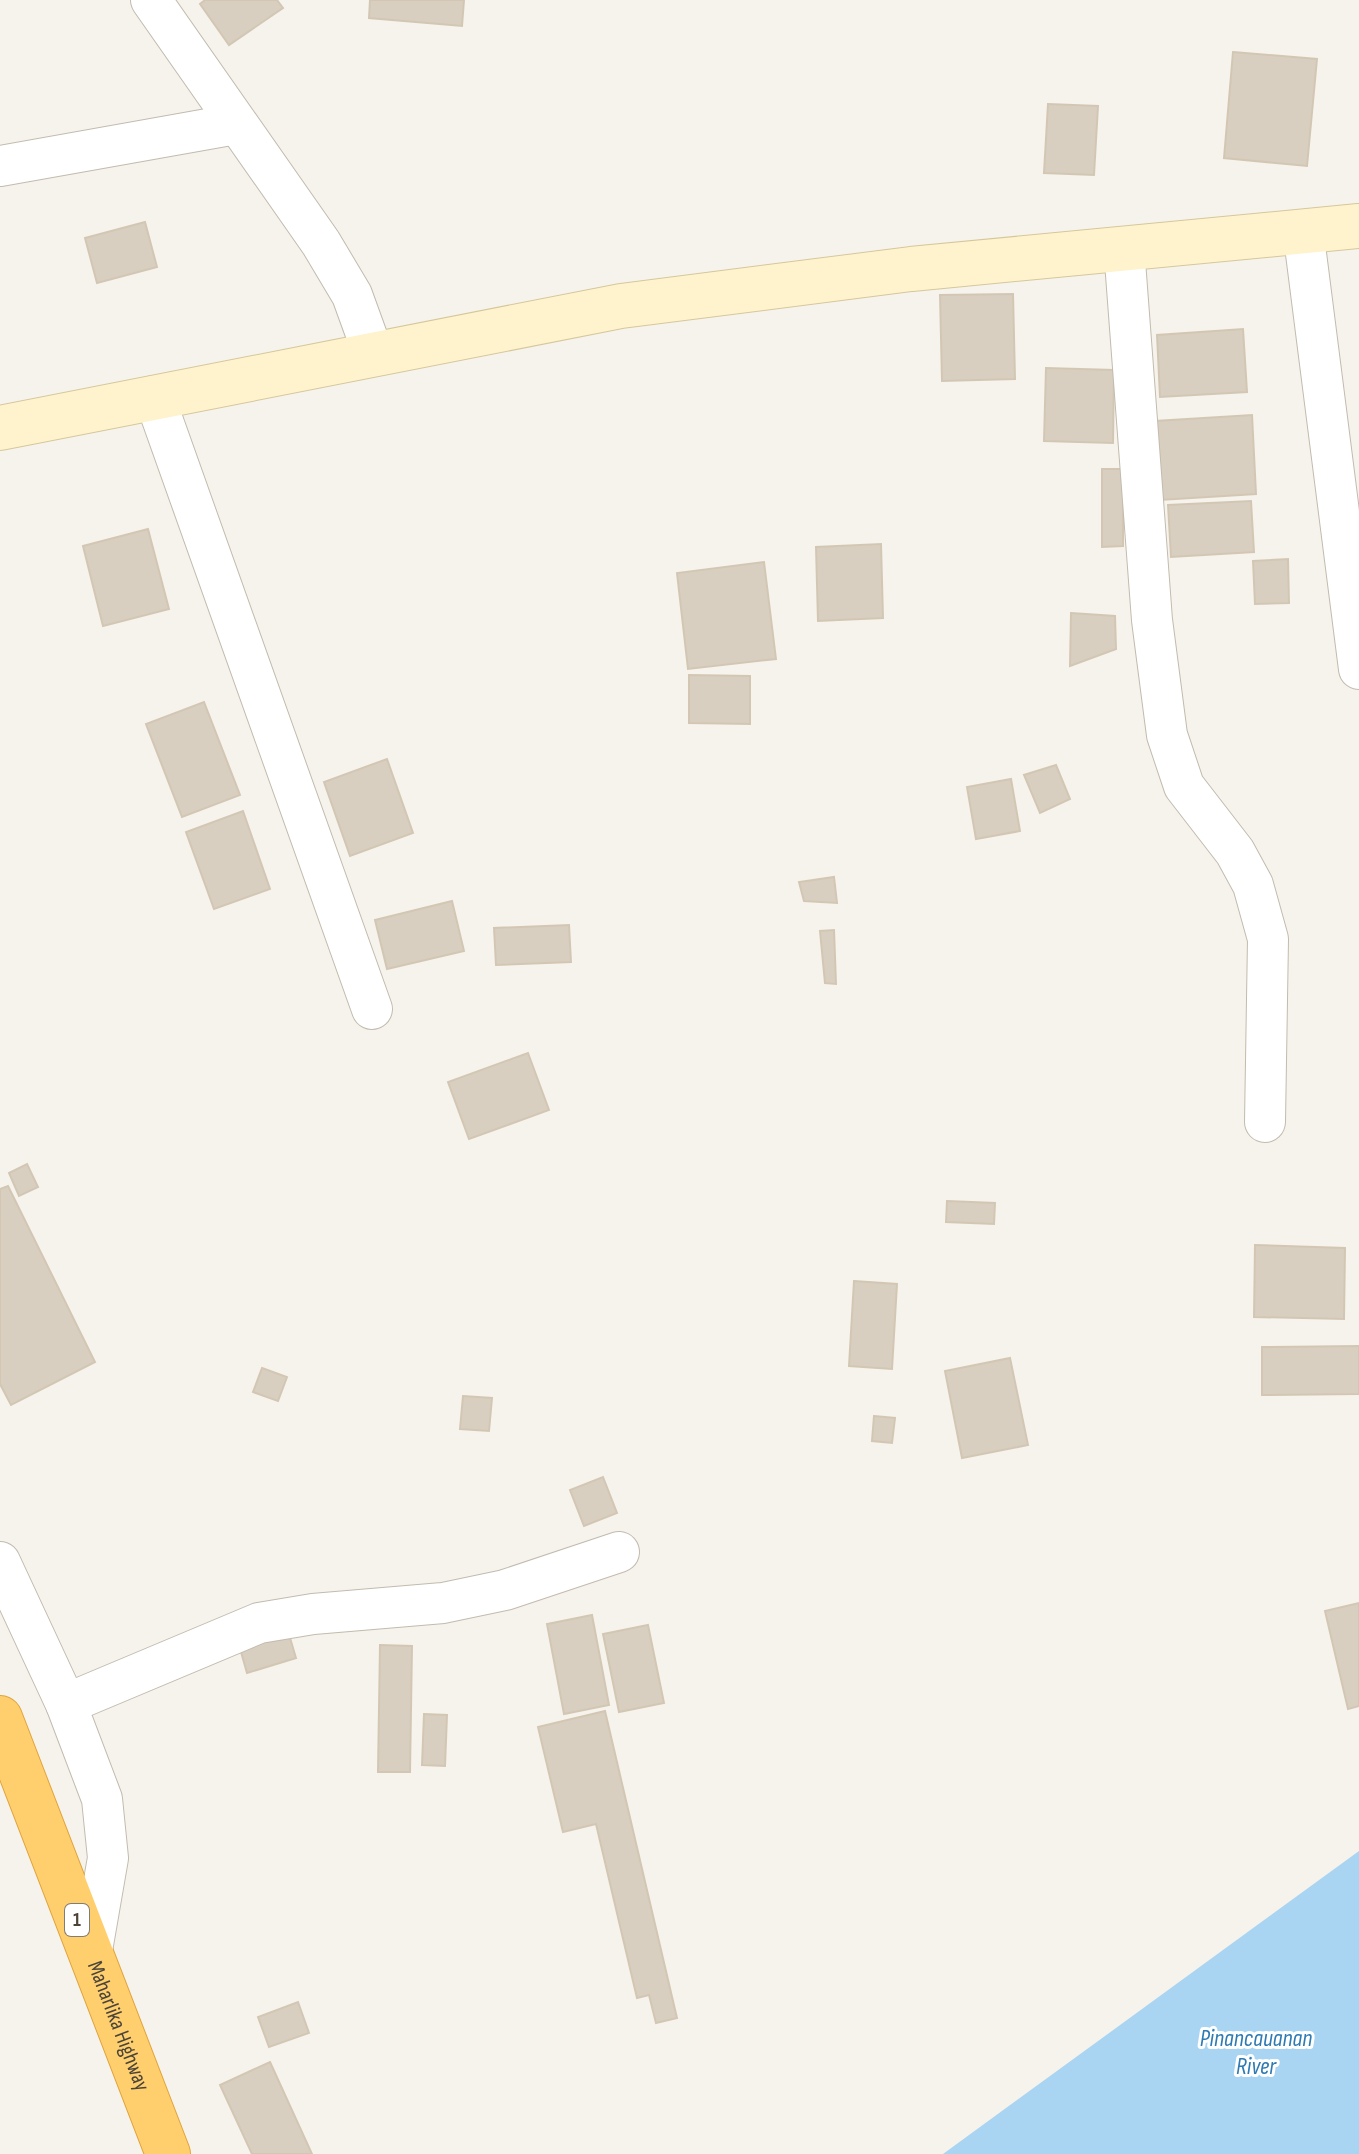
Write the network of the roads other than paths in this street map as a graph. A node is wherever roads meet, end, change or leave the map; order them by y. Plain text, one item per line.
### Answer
1 (151, 0) edge
2 (236, 124) junction
3 (0, 166) edge
4 (1359, 226) edge
5 (1303, 230) junction
6 (1124, 248) junction
7 (373, 353) junction
8 (154, 396) junction
9 (0, 428) edge
10 (1359, 669) edge
11 (372, 1009) dead end
12 (1265, 1122) dead end
13 (619, 1552) dead end
14 (0, 1562) edge
15 (66, 1704) junction
16 (0, 1718) edge
17 (91, 1956) junction
18 (161, 2138) edge

1 - 2 street
2 - 3 street
2 - 7 street
4 - 5 street
5 - 6 street
5 - 10 street
6 - 7 street
6 - 12 street
7 - 8 street
8 - 9 street
8 - 11 street
13 - 15 street
14 - 15 street
15 - 17 street
16 - 17 highway, Maharlika Highway / 1
17 - 18 highway, Maharlika Highway / 1

